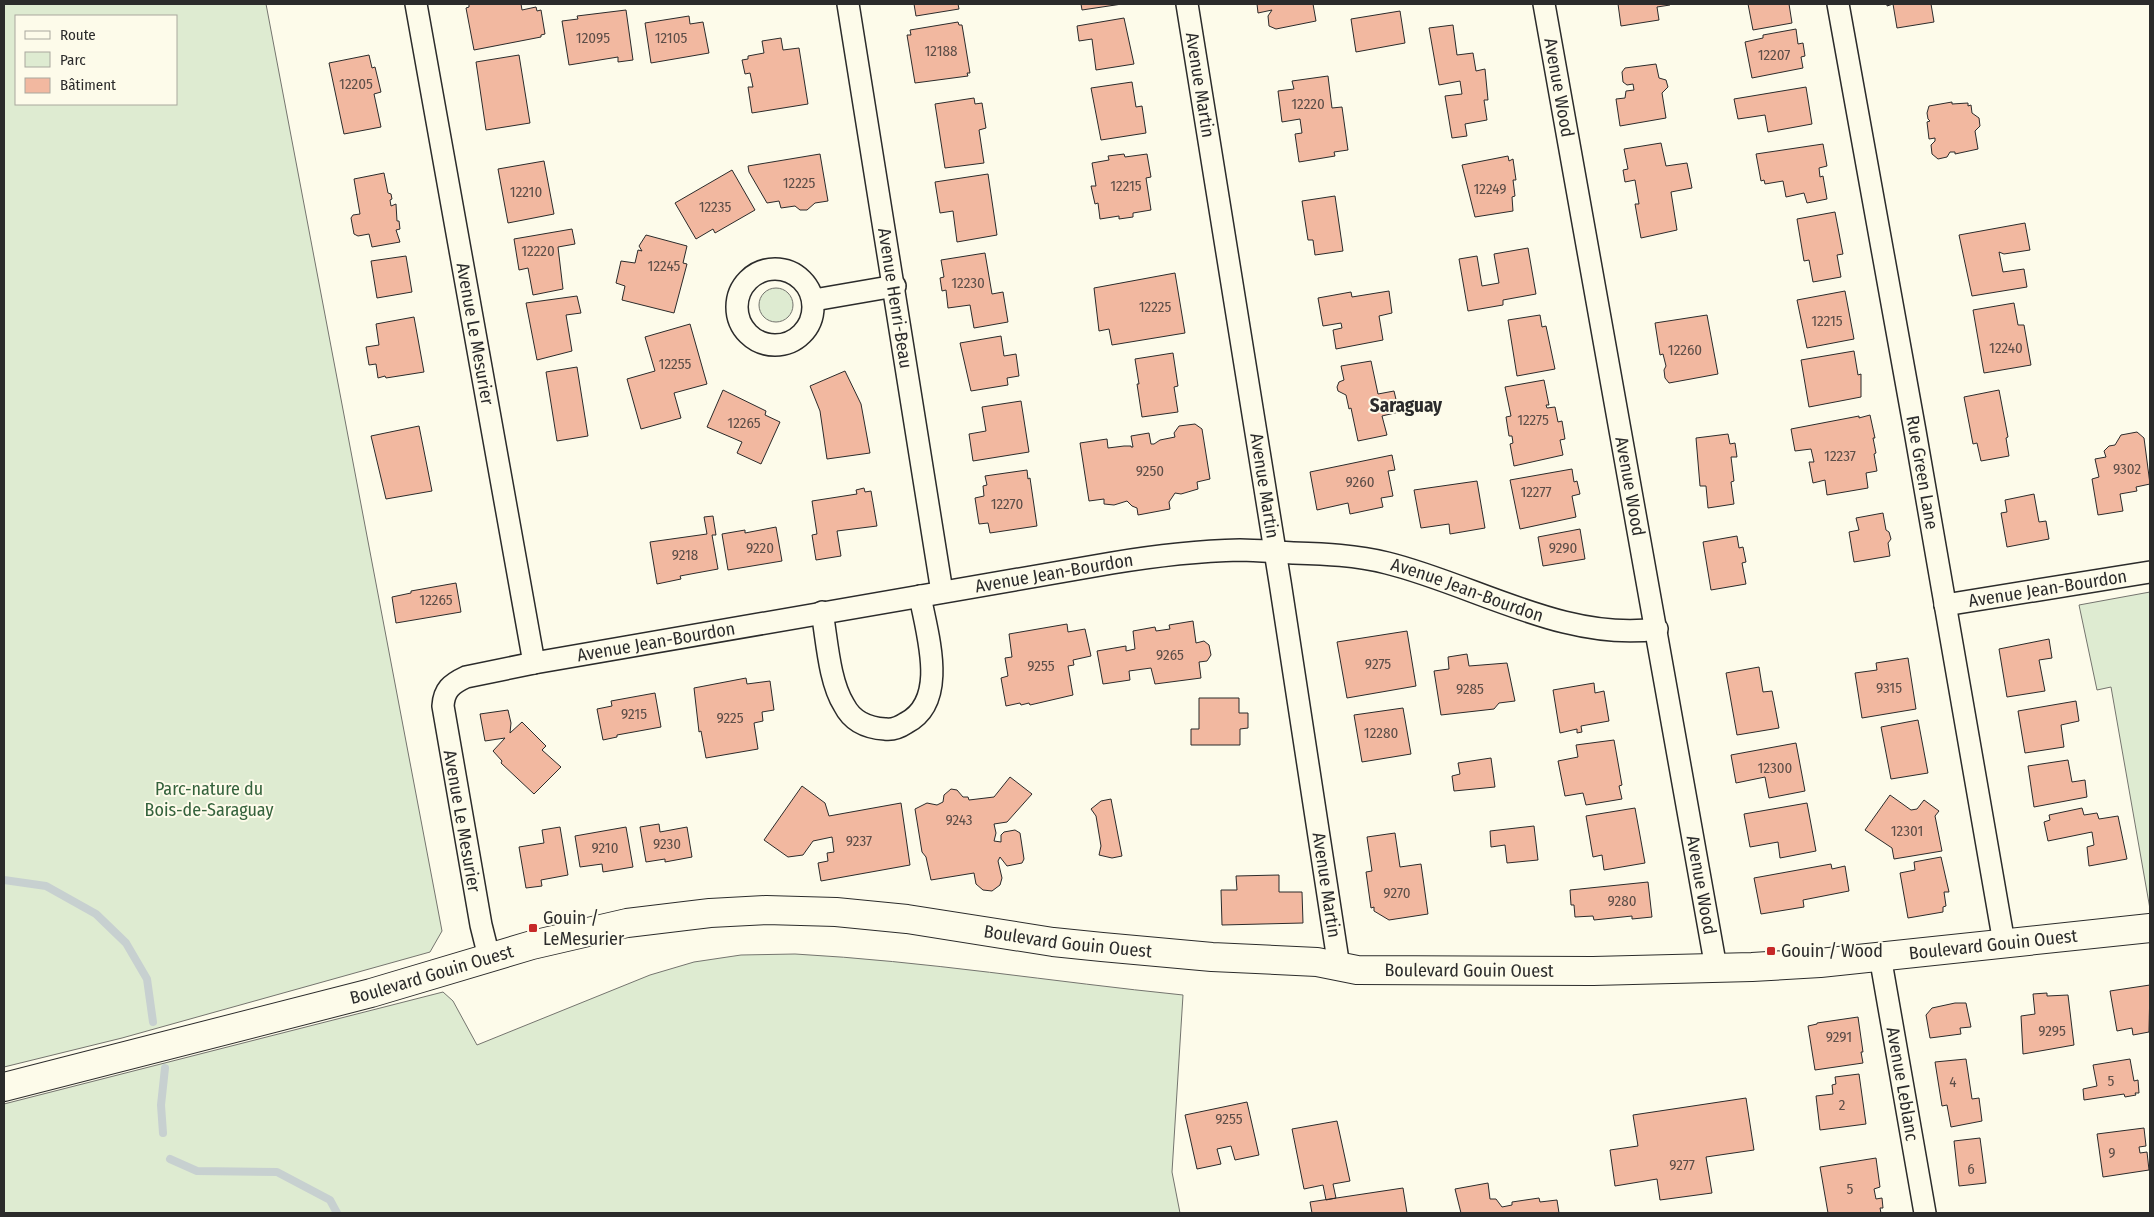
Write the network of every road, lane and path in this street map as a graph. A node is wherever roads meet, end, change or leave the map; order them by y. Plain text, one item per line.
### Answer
1 (416, 4) edge
2 (848, 4) edge
3 (1187, 4) edge
4 (1544, 4) edge
5 (1838, 4) edge
6 (895, 286) junction
7 (814, 300) dead end
8 (1275, 552) junction
9 (2150, 572) edge
10 (942, 592) junction
11 (920, 596) junction
12 (1945, 605) junction
13 (822, 612) junction
14 (1657, 629) junction
15 (534, 663) junction
16 (451, 685) joint
17 (2150, 928) edge
18 (2004, 943) junction
19 (1880, 956) junction
20 (489, 958) junction
21 (1339, 967) junction
22 (1716, 968) junction
23 (4, 1086) edge
24 (1925, 1213) edge

1 - 15 street, Avenue Le Mesurier
2 - 6 street, Avenue Henri-Beau
3 - 8 street, Avenue Martin
4 - 14 street, Avenue Wood
5 - 12 street, Rue Green Lane
6 - 7 street
6 - 10 street, Avenue Henri-Beau
8 - 10 street, Avenue Jean-Bourdon
8 - 14 street, Avenue Jean-Bourdon
8 - 21 street, Avenue Martin
9 - 12 street, Avenue Jean-Bourdon
10 - 11 street, Avenue Jean-Bourdon
11 - 13 street, Avenue Jean-Bourdon
11 - 13 street
12 - 18 street, Rue Green Lane
13 - 15 street, Avenue Jean-Bourdon
14 - 22 street, Avenue Wood
15 - 16 street, Avenue Jean-Bourdon
16 - 20 street, Avenue Le Mesurier
17 - 18 street, Boulevard Gouin Ouest
18 - 19 street, Boulevard Gouin Ouest
19 - 22 street, Boulevard Gouin Ouest
19 - 24 street, Avenue Leblanc
20 - 21 street, Boulevard Gouin Ouest
20 - 23 street, Boulevard Gouin Ouest
21 - 22 street, Boulevard Gouin Ouest

